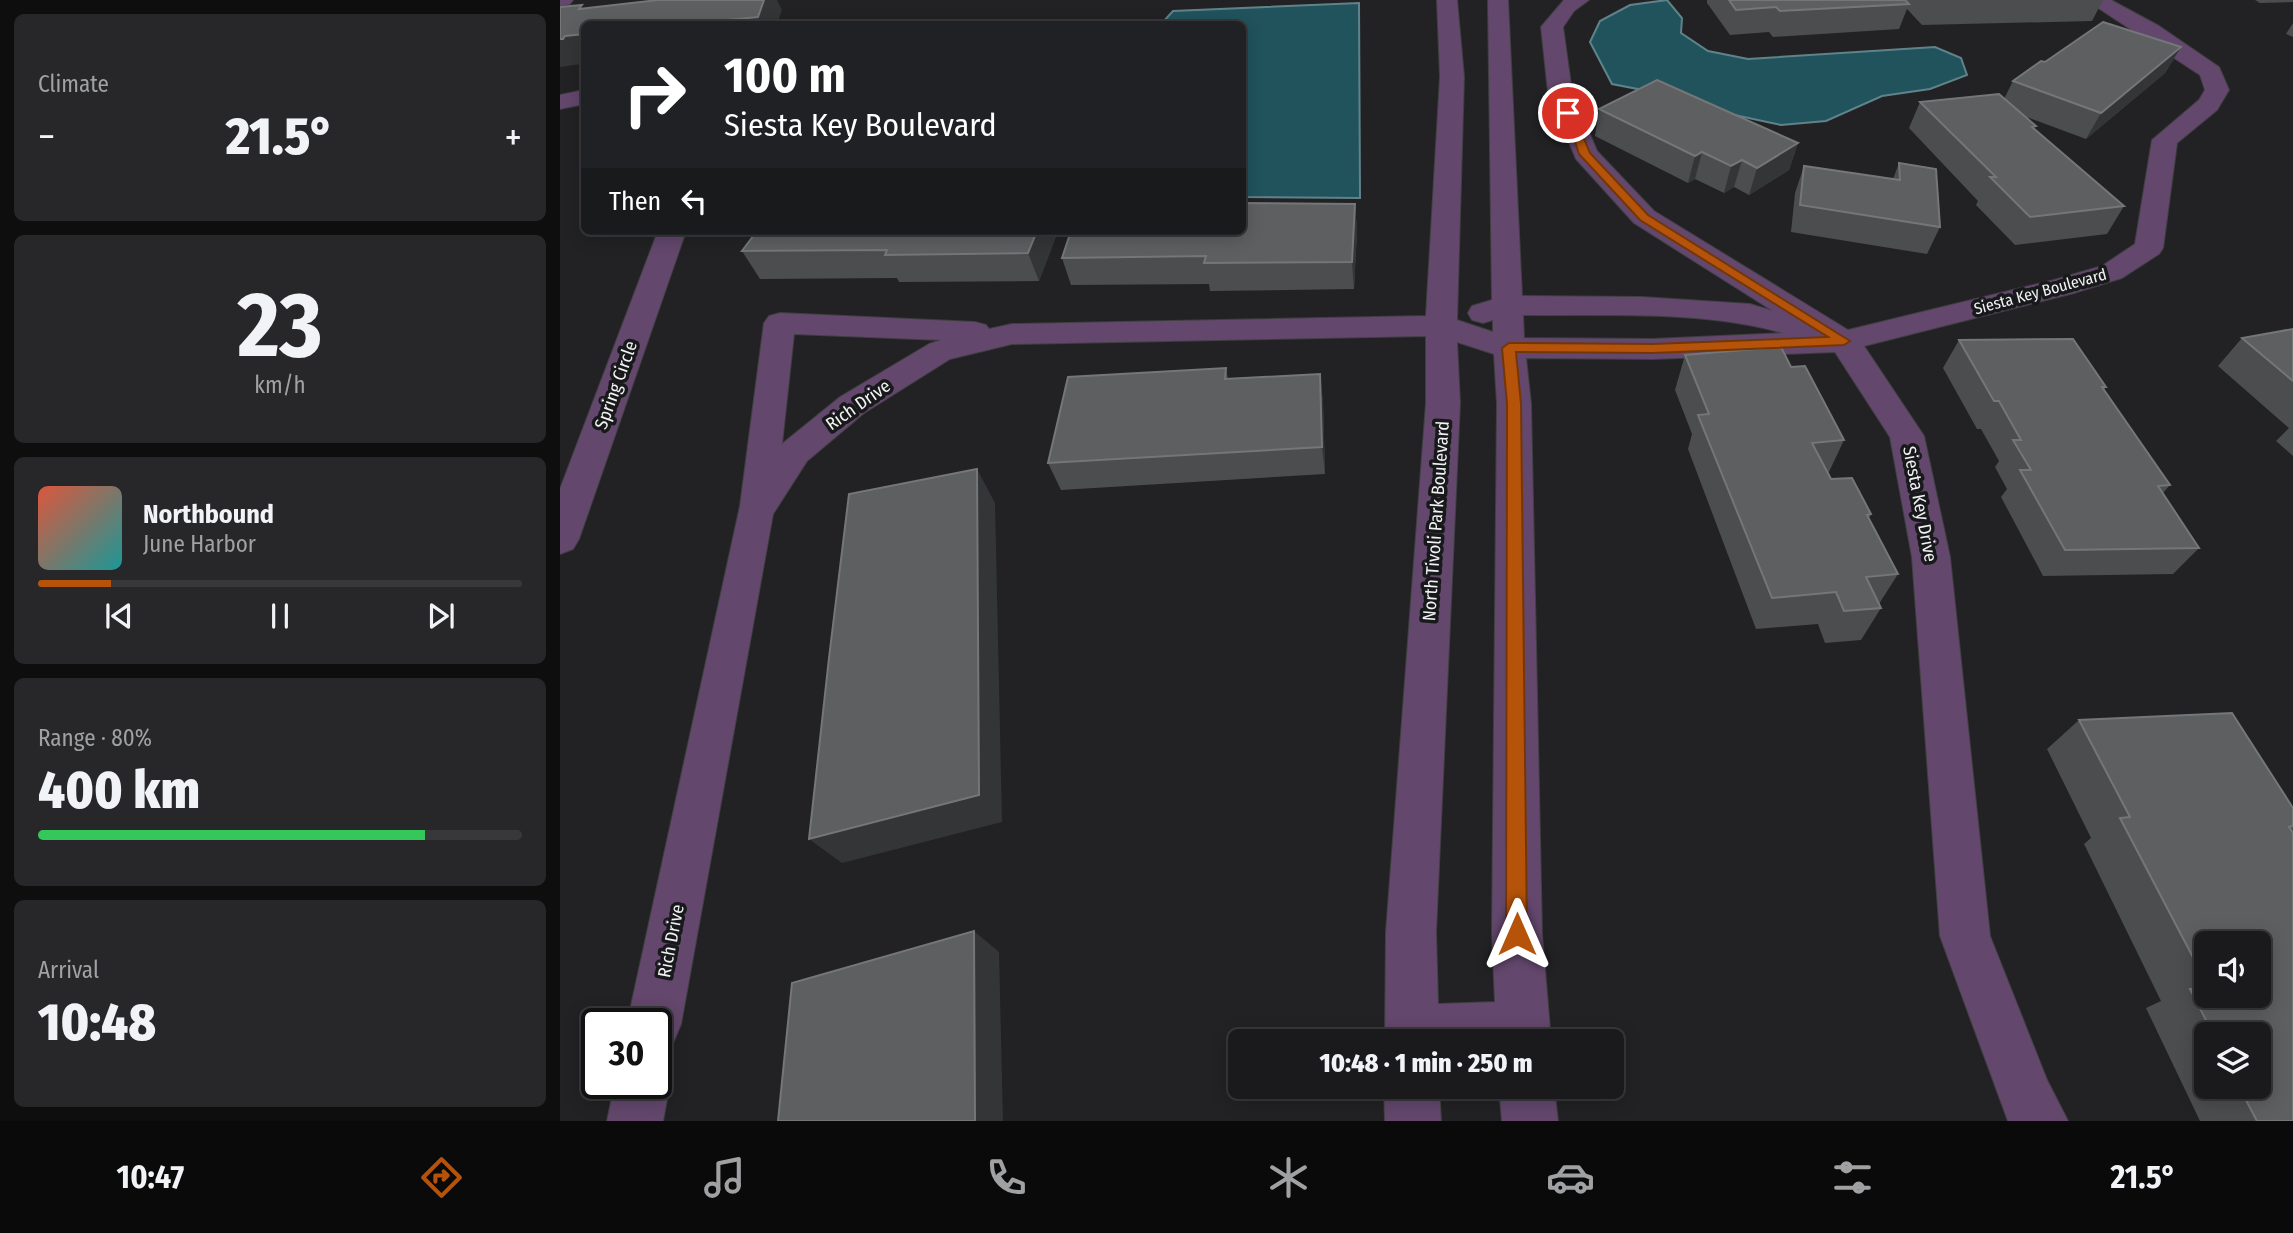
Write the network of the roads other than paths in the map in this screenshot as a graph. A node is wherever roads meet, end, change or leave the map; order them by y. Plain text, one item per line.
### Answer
1 (1447, 0) edge
2 (1498, 0) edge
3 (1579, 0) edge
4 (2096, 0) edge
5 (1450, 52) junction
6 (1499, 52) junction
7 (581, 98) edge
8 (560, 102) edge
9 (1448, 158) junction
10 (1502, 159) junction
11 (671, 235) edge
12 (1507, 305) junction
13 (1441, 326) junction
14 (1012, 334) junction
15 (1844, 341) junction
16 (1509, 348) junction
17 (755, 512) junction
18 (560, 539) edge
19 (657, 1008) edge
20 (1412, 1029) edge
21 (1524, 1029) edge
22 (640, 1099) edge
23 (1412, 1099) edge
24 (1528, 1099) edge
25 (635, 1121) edge
26 (1413, 1121) edge
27 (1530, 1121) edge
28 (2040, 1121) edge

1 - 5 street, North Tivoli Park Boulevard
2 - 6 street
3 - 15 street, Siesta Key Drive
4 - 15 street, Siesta Key Boulevard
5 - 6 street
5 - 9 street, North Tivoli Park Boulevard
6 - 10 street
7 - 8 street
9 - 10 street
9 - 13 street, North Tivoli Park Boulevard
10 - 12 street
11 - 18 street, Spring Circle
12 - 13 street
12 - 15 street
12 - 16 street
13 - 14 street, Rich Drive
13 - 16 street, Rich Drive
13 - 20 street, North Tivoli Park Boulevard
14 - 17 street, Rich Drive
14 - 17 street
15 - 16 street, Siesta Key Boulevard
15 - 28 street, Siesta Key Drive
16 - 21 street
17 - 19 street, Rich Drive
22 - 25 street
23 - 26 street
24 - 27 street

